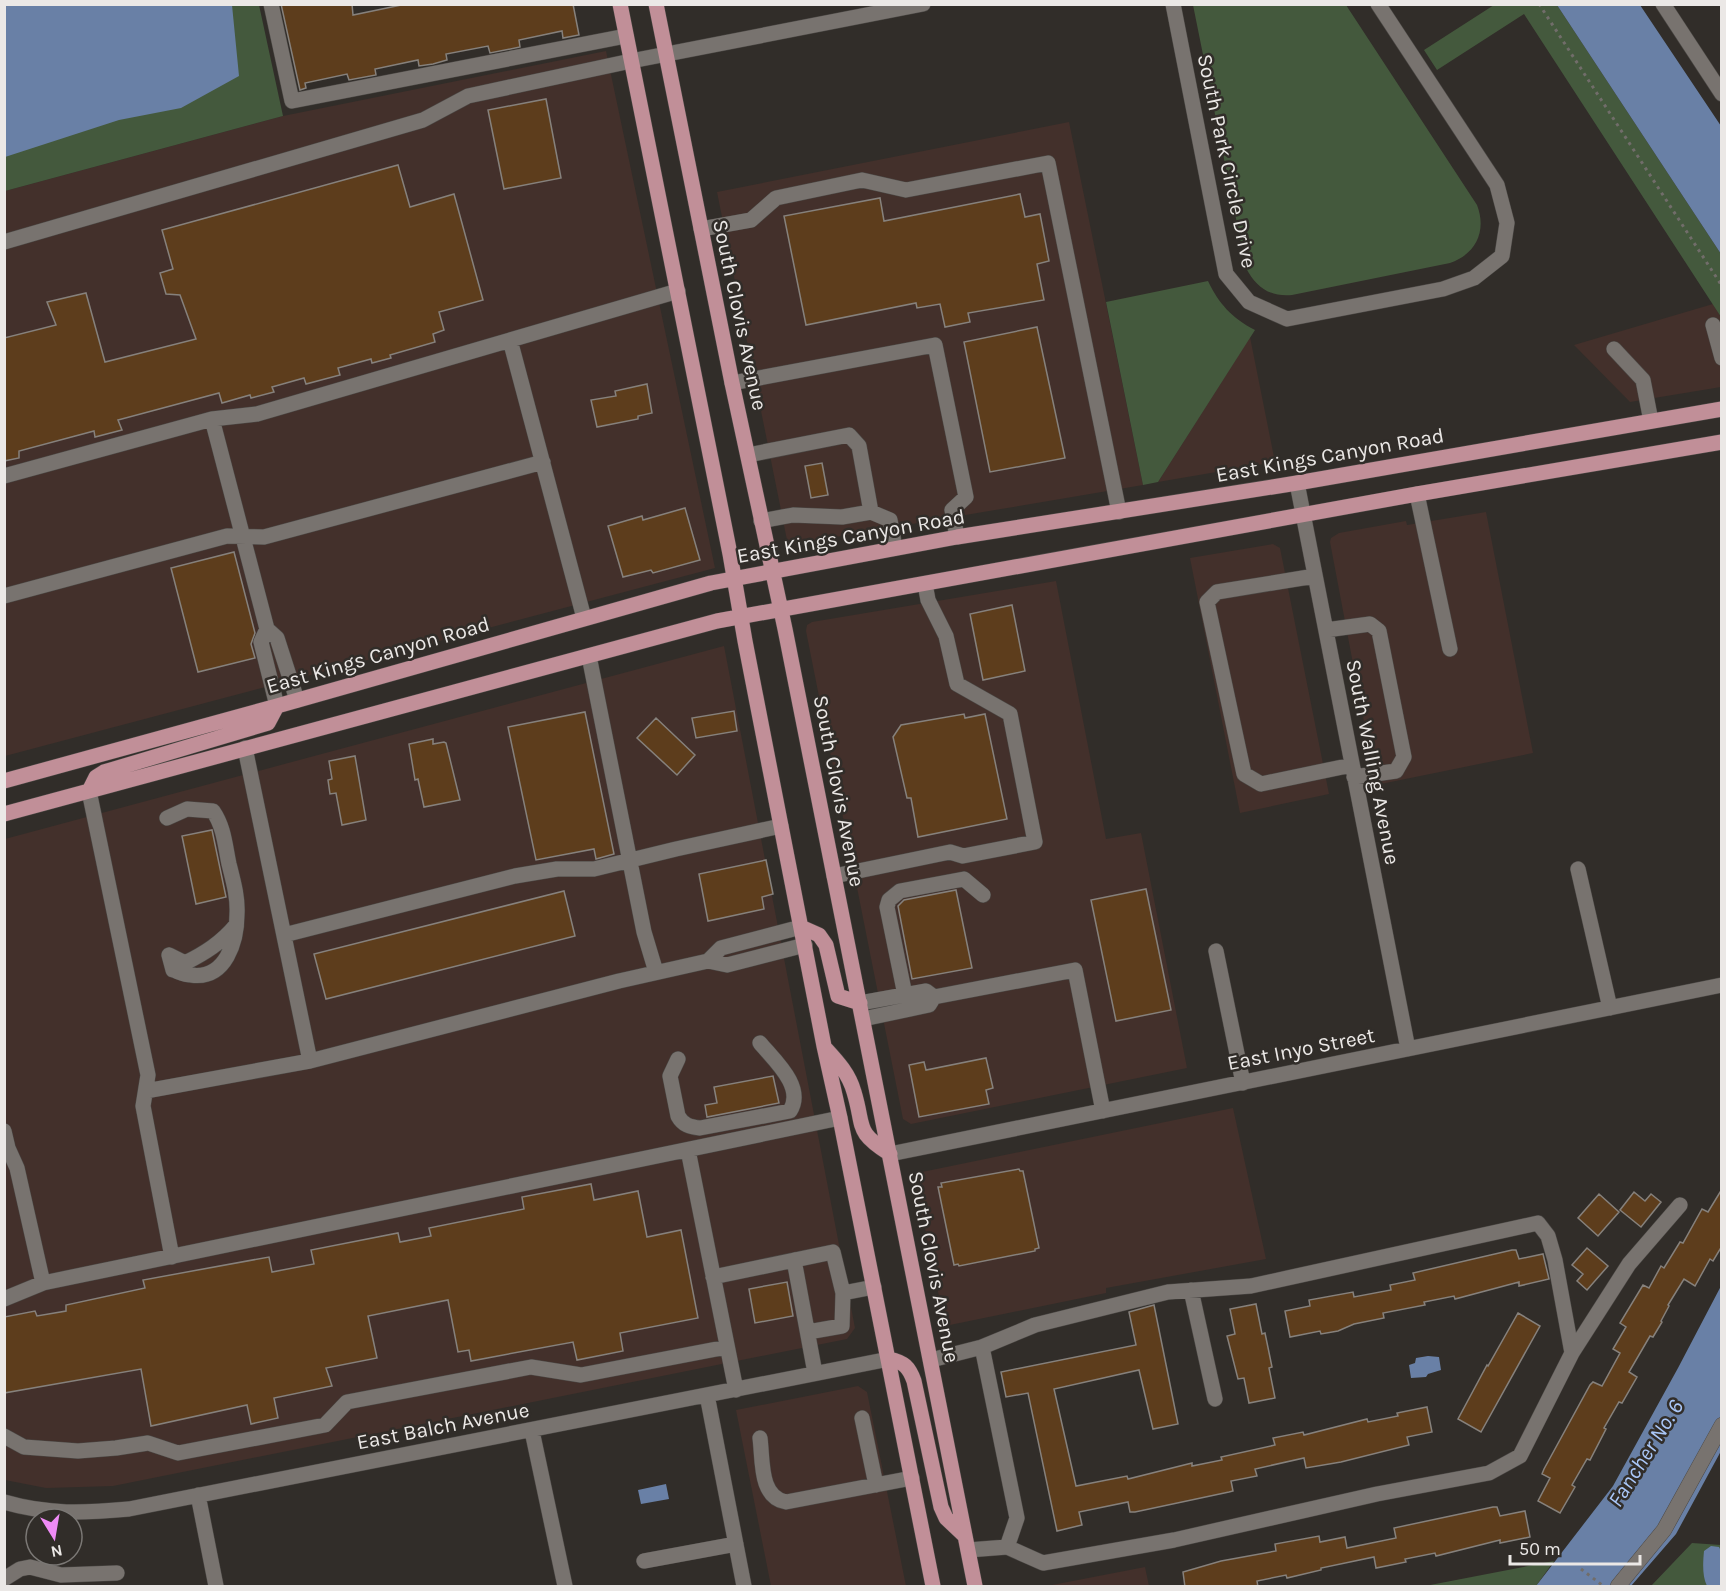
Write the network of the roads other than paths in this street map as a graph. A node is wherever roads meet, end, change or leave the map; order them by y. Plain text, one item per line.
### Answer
1 (271, 4) edge
2 (620, 4) edge
3 (656, 4) edge
4 (923, 4) edge
5 (1173, 4) edge
6 (1378, 4) edge
7 (1663, 4) edge
8 (626, 36) junction
9 (666, 54) junction
10 (631, 61) junction
11 (1722, 94) edge
12 (701, 229) junction
13 (4, 243) edge
14 (678, 291) junction
15 (1713, 325) dead end
16 (510, 340) junction
17 (1614, 349) dead end
18 (1722, 358) edge
19 (732, 383) junction
20 (1722, 409) edge
21 (212, 419) junction
22 (1651, 421) junction
23 (1722, 442) edge
24 (748, 455) junction
25 (543, 462) junction
26 (4, 476) edge
27 (1298, 483) junction
28 (1417, 494) junction
29 (872, 512) junction
30 (1119, 512) junction
31 (1303, 516) junction
32 (761, 521) junction
33 (243, 537) junction
34 (957, 537) junction
35 (895, 548) junction
36 (773, 571) junction
37 (1315, 576) junction
38 (734, 578) junction
39 (925, 584) junction
40 (4, 597) edge
41 (781, 609) junction
42 (740, 617) junction
43 (584, 618) junction
44 (267, 629) junction
45 (1326, 630) junction
46 (1450, 649) dead end
47 (589, 656) junction
48 (297, 700) junction
49 (277, 706) junction
50 (245, 748) junction
51 (1353, 771) junction
52 (4, 781) edge
53 (89, 791) junction
54 (4, 814) edge
55 (166, 818) dead end
56 (781, 826) junction
57 (630, 862) junction
58 (1578, 869) dead end
59 (834, 876) junction
60 (983, 895) dead end
61 (801, 927) junction
62 (284, 935) junction
63 (805, 945) junction
64 (1216, 951) dead end
65 (169, 955) dead end
66 (708, 961) junction
67 (656, 972) junction
68 (1722, 985) edge
69 (905, 995) junction
70 (934, 997) junction
71 (860, 1004) junction
72 (1610, 1008) junction
73 (863, 1019) junction
74 (760, 1043) dead end
75 (824, 1046) junction
76 (1408, 1049) junction
77 (678, 1059) dead end
78 (310, 1060) junction
79 (1243, 1083) junction
80 (146, 1091) junction
81 (1103, 1111) junction
82 (840, 1119) junction
83 (4, 1131) edge
84 (688, 1150) junction
85 (890, 1154) junction
86 (1680, 1205) dead end
87 (172, 1257) junction
88 (794, 1260) junction
89 (713, 1277) junction
90 (43, 1283) junction
91 (874, 1287) junction
92 (1191, 1290) junction
93 (843, 1293) junction
94 (4, 1299) edge
95 (808, 1332) junction
96 (727, 1347) junction
97 (982, 1347) junction
98 (1572, 1353) junction
99 (889, 1359) junction
100 (931, 1360) junction
101 (815, 1373) junction
102 (736, 1390) junction
103 (707, 1395) junction
104 (1215, 1399) dead end
105 (862, 1418) dead end
106 (1722, 1425) edge
107 (532, 1431) junction
108 (4, 1436) edge
109 (760, 1438) dead end
110 (912, 1478) junction
111 (876, 1485) junction
112 (198, 1495) junction
113 (4, 1502) edge
114 (967, 1543) junction
115 (736, 1544) junction
116 (1007, 1547) junction
117 (644, 1561) dead end
118 (117, 1573) dead end
119 (4, 1579) edge
120 (1610, 1586) edge
121 (216, 1587) edge
122 (565, 1587) edge
123 (744, 1587) edge
124 (933, 1587) edge
125 (975, 1587) edge

1 - 8 street
2 - 8 main road
3 - 9 main road, South Clovis Avenue
4 - 9 street
5 - 6 street, South Park Circle Drive
7 - 11 street
8 - 10 main road
9 - 10 street
9 - 12 main road, South Clovis Avenue
10 - 13 street
10 - 14 main road
12 - 19 main road, South Clovis Avenue
12 - 30 street
14 - 16 street
14 - 38 main road
15 - 18 street
16 - 21 street
16 - 25 street
17 - 22 street
19 - 24 main road, South Clovis Avenue
19 - 34 street
20 - 22 main road, East Kings Canyon Road
21 - 26 street
21 - 33 street
22 - 27 main road, East Kings Canyon Road
23 - 28 main road
24 - 29 street
24 - 32 main road, South Clovis Avenue
25 - 33 street
25 - 43 street
27 - 30 main road, East Kings Canyon Road
27 - 31 street, South Walling Avenue
28 - 31 main road
28 - 46 street
29 - 32 street
29 - 35 street
30 - 34 main road, East Kings Canyon Road
31 - 37 street, South Walling Avenue
31 - 39 main road
32 - 36 main road, South Clovis Avenue
33 - 40 street
33 - 44 street
34 - 35 main road, East Kings Canyon Road
35 - 36 main road, East Kings Canyon Road
36 - 38 main road, East Kings Canyon Road
36 - 41 main road, South Clovis Avenue
37 - 45 street, South Walling Avenue
37 - 51 street
38 - 42 main road
38 - 43 main road, East Kings Canyon Road
39 - 41 main road
39 - 59 street
41 - 42 main road
41 - 59 main road, South Clovis Avenue
42 - 47 main road
42 - 56 main road
43 - 48 main road, East Kings Canyon Road
44 - 48 street
44 - 49 street
45 - 51 street, South Walling Avenue
45 - 51 street
47 - 50 main road
47 - 57 street
48 - 49 main road, East Kings Canyon Road
49 - 52 main road, East Kings Canyon Road
49 - 53 main road
50 - 53 main road
50 - 62 street
51 - 76 street, South Walling Avenue
53 - 54 main road
53 - 80 street
55 - 65 street
56 - 57 street
56 - 61 main road
57 - 62 street
57 - 67 street
58 - 72 street
59 - 71 main road, South Clovis Avenue
60 - 69 street
61 - 63 main road
61 - 66 street
61 - 71 main road
62 - 78 street
63 - 66 street
63 - 75 main road
64 - 79 street
66 - 67 street
67 - 78 street
68 - 72 street, East Inyo Street
69 - 70 street
69 - 71 street
70 - 73 street
70 - 81 street
71 - 73 main road, South Clovis Avenue
72 - 76 street, East Inyo Street
73 - 85 main road, South Clovis Avenue
74 - 77 street
75 - 82 main road
75 - 85 main road
76 - 79 street, East Inyo Street
78 - 80 street
79 - 81 street, East Inyo Street
80 - 87 street
81 - 85 street, East Inyo Street
82 - 84 street
82 - 91 main road
83 - 90 street
84 - 87 street
84 - 89 street
85 - 100 main road, South Clovis Avenue
86 - 98 street
87 - 90 street
88 - 89 street
88 - 93 street
88 - 95 street
89 - 96 street
90 - 94 street
91 - 93 street
91 - 99 main road
92 - 97 street
92 - 98 street
92 - 104 street
93 - 95 street
95 - 101 street
96 - 102 street
96 - 108 street
97 - 100 street
97 - 116 street
98 - 116 street
99 - 101 street, East Balch Avenue
99 - 110 main road
99 - 114 main road
100 - 114 main road, South Clovis Avenue
101 - 102 street, East Balch Avenue
102 - 103 street, East Balch Avenue
103 - 107 street, East Balch Avenue
103 - 115 street
105 - 111 street
106 - 120 street
107 - 112 street, East Balch Avenue
107 - 122 street
109 - 111 street
110 - 111 street
110 - 124 main road
112 - 113 street, East Balch Avenue
112 - 121 street
114 - 116 street
114 - 125 main road, South Clovis Avenue
115 - 117 street
115 - 123 street
118 - 119 street

